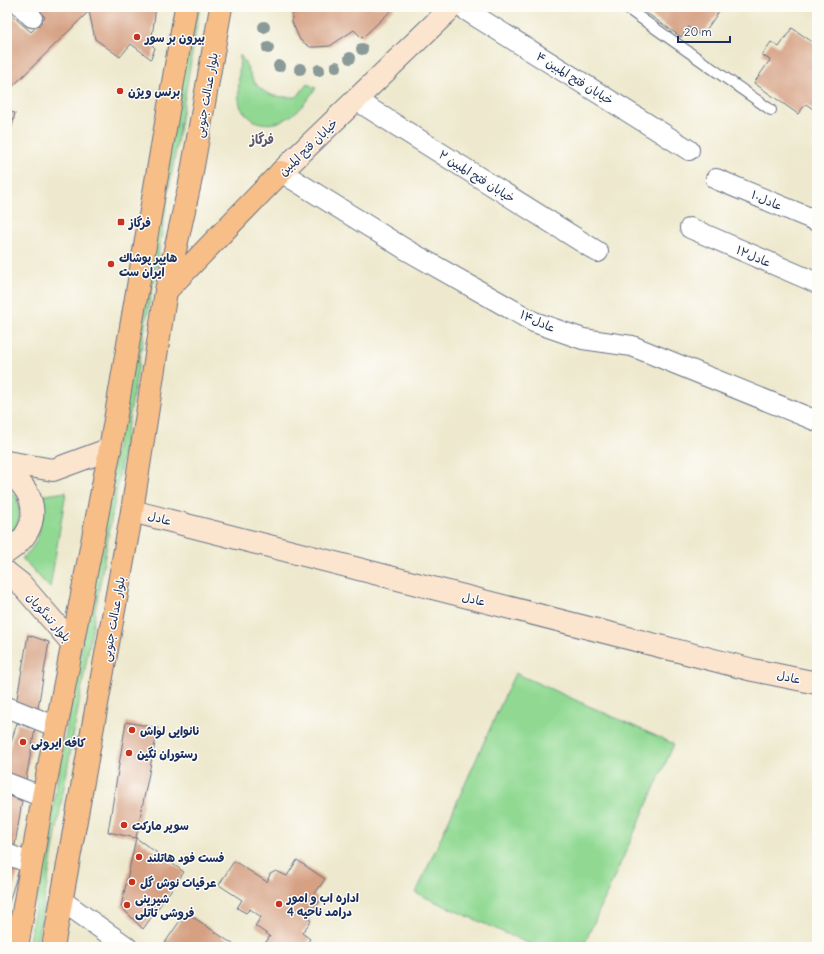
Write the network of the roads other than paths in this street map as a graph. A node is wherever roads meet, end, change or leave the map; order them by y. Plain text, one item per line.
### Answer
1 (186, 7) edge
2 (221, 7) edge
3 (452, 7) edge
4 (461, 7) edge
5 (625, 7) edge
6 (356, 100) junction
7 (771, 110) dead end
8 (689, 150) dead end
9 (281, 172) junction
10 (716, 179) dead end
11 (190, 183) junction
12 (817, 221) edge
13 (149, 225) junction
14 (690, 228) dead end
15 (598, 252) dead end
16 (817, 283) edge
17 (166, 291) junction
18 (817, 421) edge
19 (110, 449) junction
20 (7, 462) edge
21 (7, 472) edge
22 (132, 511) junction
23 (7, 552) edge
24 (7, 573) edge
25 (74, 644) junction
26 (817, 683) edge
27 (7, 707) edge
28 (57, 727) junction
29 (7, 783) edge
30 (43, 797) junction
31 (7, 854) edge
32 (32, 864) junction
33 (61, 900) junction
34 (17, 947) edge
35 (54, 947) edge
36 (127, 947) edge

1 - 13 main road
2 - 11 main road, بلوار عدالت جنوبی
3 - 6 street, خیابان فتح المبین
4 - 8 street, خیابان فتح المبین ۴
5 - 7 lane
6 - 9 street, خیابان فتح المبین
6 - 15 street, خیابان فتح المبین ۲
9 - 17 main road, خیابان فتح المبین
9 - 18 street, عادل۱۴
10 - 12 street, عادل۱۰
11 - 13 main road
11 - 17 main road, بلوار عدالت جنوبی
13 - 19 main road
14 - 16 street, عادل۱۲
17 - 22 main road, بلوار عدالت جنوبی
19 - 20 street
19 - 25 main road
21 - 23 street
22 - 26 street, عادل
22 - 33 main road, بلوار عدالت جنوبی
24 - 25 street, بلوار تندگویان
25 - 28 main road
27 - 28 street
28 - 30 main road
29 - 30 street
30 - 32 main road
31 - 32 street
32 - 34 main road
33 - 35 main road, بلوار عدالت جنوبی
33 - 36 street

